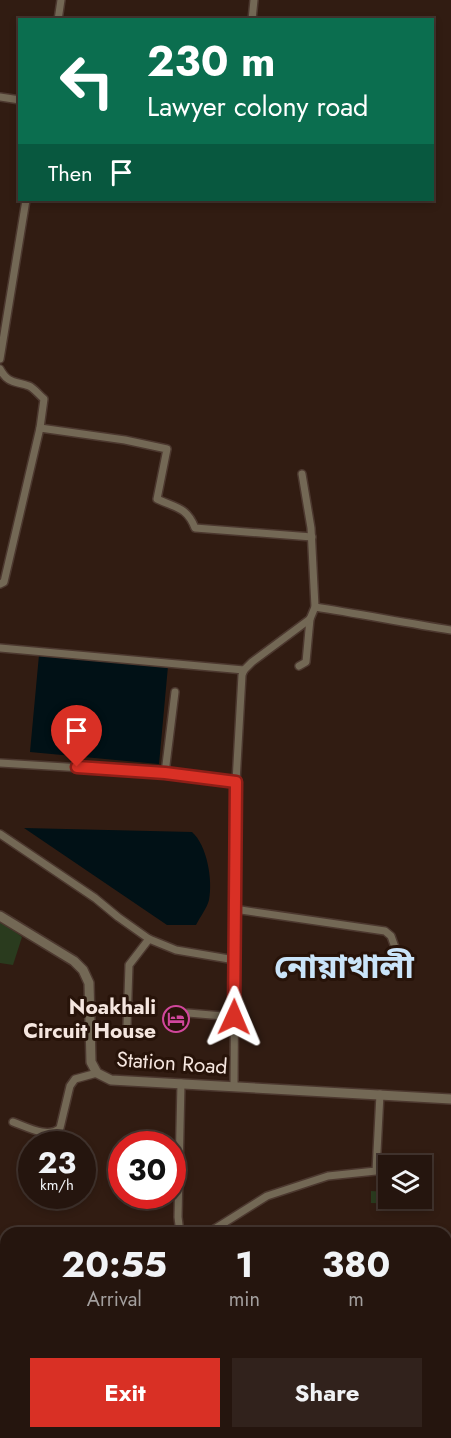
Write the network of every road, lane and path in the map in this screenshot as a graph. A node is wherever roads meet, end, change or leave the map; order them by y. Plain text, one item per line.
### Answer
1 (61, 0) edge
2 (254, 0) edge
3 (58, 18) edge
4 (252, 18) edge
5 (0, 97) edge
6 (18, 100) edge
7 (26, 201) edge
8 (0, 359) edge
9 (0, 369) edge
10 (40, 428) junction
11 (302, 474) dead end
12 (312, 537) junction
13 (0, 584) edge
14 (319, 610) junction
15 (310, 619) junction
16 (451, 630) edge
17 (0, 648) edge
18 (299, 666) dead end
19 (244, 670) junction
20 (175, 692) dead end
21 (0, 763) edge
22 (165, 773) junction
23 (236, 782) junction
24 (0, 834) edge
25 (234, 909) junction
26 (0, 916) edge
27 (149, 939) junction
28 (398, 953) dead end
29 (235, 960) junction
30 (188, 1013) dead end
31 (234, 1017) junction
32 (127, 1025) dead end
33 (97, 1073) junction
34 (181, 1083) junction
35 (234, 1086) junction
36 (380, 1094) junction
37 (451, 1099) edge
38 (14, 1122) dead end
39 (179, 1227) edge
40 (218, 1227) edge

1 - 3 street
2 - 4 street
5 - 6 street
7 - 8 street
9 - 10 street
10 - 12 street
10 - 13 street
11 - 12 street
12 - 14 street
14 - 15 street
14 - 16 street
15 - 18 street
15 - 19 street
17 - 19 street
19 - 23 street
20 - 22 street
21 - 22 street
22 - 23 street
23 - 25 street
24 - 27 street
25 - 28 street
25 - 29 street
26 - 33 street, Station Road
27 - 29 street
27 - 32 street
29 - 31 street
30 - 31 street
31 - 35 street
33 - 34 street, Station Road
33 - 38 street
34 - 35 street, Station Road
34 - 39 street
35 - 36 street, Station Road
36 - 37 street, Station Road
36 - 40 street

